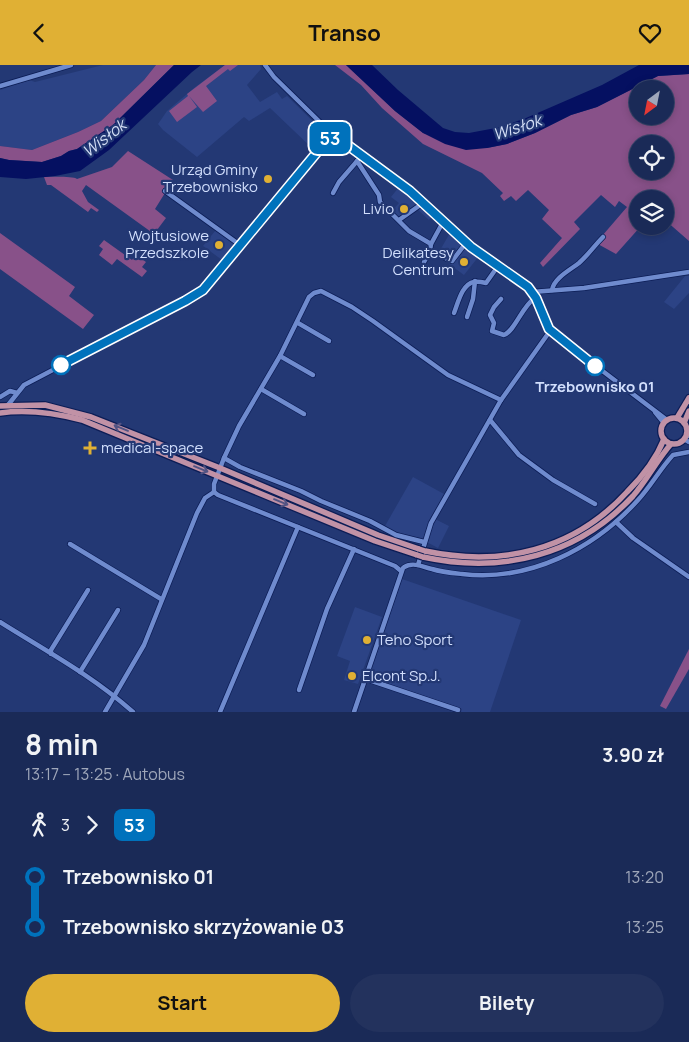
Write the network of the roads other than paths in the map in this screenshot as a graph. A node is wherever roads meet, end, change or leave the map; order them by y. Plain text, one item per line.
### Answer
1 (71, 65) edge
2 (264, 65) edge
3 (0, 86) edge
4 (334, 135) junction
5 (362, 155) junction
6 (357, 161) junction
7 (371, 162) junction
8 (365, 171) junction
9 (166, 191) dead end
10 (333, 193) dead end
11 (423, 203) junction
12 (399, 220) junction
13 (443, 222) junction
14 (603, 237) dead end
15 (466, 243) junction
16 (431, 244) junction
17 (240, 245) junction
18 (445, 258) dead end
19 (424, 262) dead end
20 (498, 266) junction
21 (689, 272) edge
22 (475, 281) junction
23 (552, 290) junction
24 (532, 292) junction
25 (536, 298) junction
26 (501, 299) dead end
27 (454, 313) dead end
28 (466, 317) dead end
29 (298, 323) junction
30 (550, 331) junction
31 (329, 341) dead end
32 (280, 357) junction
33 (313, 375) dead end
34 (261, 389) junction
35 (16, 395) junction
36 (0, 397) edge
37 (502, 399) junction
38 (689, 399) edge
39 (8, 405) junction
40 (16, 405) junction
41 (0, 406) edge
42 (12, 411) junction
43 (689, 411) edge
44 (0, 413) edge
45 (304, 414) dead end
46 (677, 418) junction
47 (490, 420) junction
48 (666, 422) junction
49 (684, 423) junction
50 (687, 438) edge
51 (664, 439) junction
52 (671, 443) junction
53 (689, 453) edge
54 (224, 458) junction
55 (220, 468) junction
56 (217, 475) junction
57 (214, 492) junction
58 (596, 504) dead end
59 (616, 522) junction
60 (298, 527) junction
61 (424, 542) junction
62 (70, 544) dead end
63 (354, 549) junction
64 (421, 553) junction
65 (418, 565) junction
66 (401, 571) junction
67 (689, 577) edge
68 (88, 590) dead end
69 (161, 599) junction
70 (118, 610) dead end
71 (0, 622) edge
72 (51, 654) junction
73 (80, 672) junction
74 (366, 679) junction
75 (299, 690) dead end
76 (115, 695) junction
77 (458, 710) dead end
78 (105, 712) edge
79 (133, 712) edge
80 (220, 712) edge
81 (354, 712) edge

1 - 3 street
2 - 4 street
4 - 5 street
4 - 17 street
5 - 6 street
5 - 7 street
6 - 8 street
6 - 10 street
7 - 8 street
7 - 11 street
8 - 12 street
9 - 17 street
11 - 12 street
11 - 13 street
12 - 16 street
13 - 15 street
13 - 16 street
14 - 23 street
15 - 18 street
15 - 20 street
16 - 19 street
17 - 35 street
20 - 22 street
20 - 24 street
21 - 23 street
22 - 27 street
22 - 28 street
23 - 24 street
24 - 25 street
25 - 26 street
25 - 30 street
29 - 31 street
29 - 32 street
29 - 37 street
30 - 37 street
30 - 48 street
32 - 33 street
32 - 34 street
34 - 45 street
34 - 54 street
35 - 36 street
35 - 39 street
35 - 40 street
37 - 47 street
38 - 46 main road
39 - 40 main road
39 - 41 main road
40 - 42 street
55 -> 40 main road
42 - 44 main road
42 -> 56 main road
43 - 49 main road
46 - 48 main road
46 - 49 main road
47 - 58 street
47 - 61 street
48 - 51 main road
49 - 50 main road
50 - 52 main road
51 - 52 main road
51 - 64 main road
52 - 64 main road
53 - 59 street
54 - 55 street
54 - 61 street
55 - 56 street
55 - 64 main road
56 - 57 street
56 -> 64 main road
57 - 60 street
57 - 69 street
59 - 65 street
59 - 67 street
60 - 63 street
60 - 80 street
61 - 65 street
62 - 69 street
63 - 66 street
63 - 75 street
65 - 66 street
66 - 74 street
68 - 72 street
69 - 76 street
70 - 73 street
71 - 72 street
72 - 73 street
73 - 76 street
74 - 77 street
74 - 81 street
76 - 78 street
76 - 79 street

